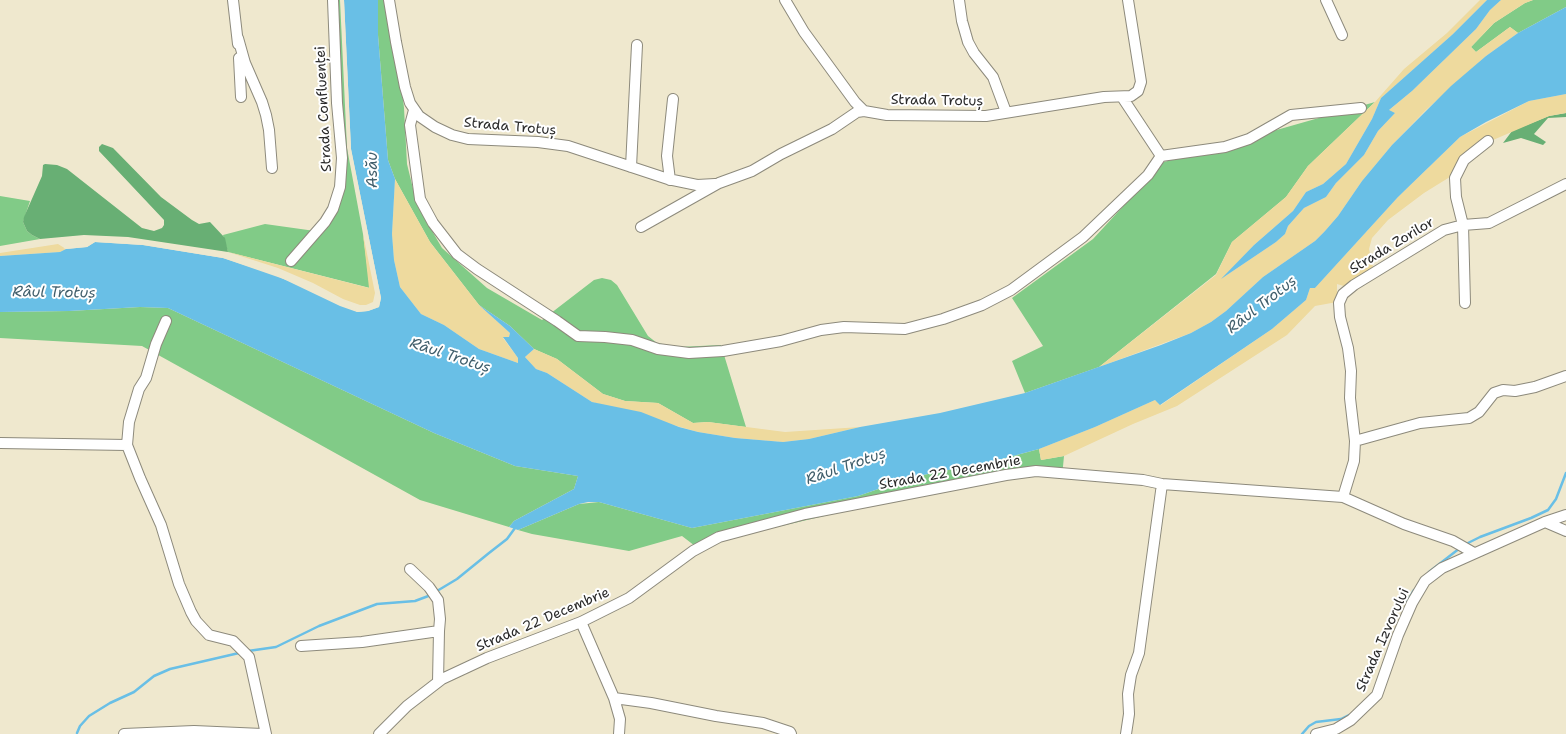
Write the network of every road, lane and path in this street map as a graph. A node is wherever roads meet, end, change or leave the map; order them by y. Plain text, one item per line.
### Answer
1 (234, 0) edge
2 (332, 0) edge
3 (389, 0) edge
4 (785, 0) edge
5 (959, 0) edge
6 (1128, 0) edge
7 (1326, 0) edge
8 (1342, 35) dead end
9 (238, 38) junction
10 (637, 45) dead end
11 (242, 97) dead end
12 (1122, 97) junction
13 (673, 99) dead end
14 (1361, 108) dead end
15 (414, 110) junction
16 (864, 111) junction
17 (1006, 112) junction
18 (1488, 141) dead end
19 (1161, 156) junction
20 (631, 167) junction
21 (272, 168) dead end
22 (670, 180) junction
23 (718, 183) junction
24 (1566, 184) edge
25 (1463, 226) junction
26 (641, 227) dead end
27 (291, 261) dead end
28 (1465, 303) dead end
29 (166, 321) dead end
30 (1566, 376) edge
31 (1355, 441) junction
32 (0, 443) edge
33 (127, 445) junction
34 (1162, 484) junction
35 (1343, 497) junction
36 (1566, 515) edge
37 (1544, 522) junction
38 (1566, 531) edge
39 (1466, 548) junction
40 (410, 569) dead end
41 (580, 622) junction
42 (439, 631) junction
43 (302, 646) dead end
44 (438, 682) junction
45 (614, 698) junction
46 (124, 734) edge
47 (264, 734) edge
48 (379, 734) edge
49 (619, 734) edge
50 (791, 734) edge
51 (1126, 734) edge
52 (1316, 734) edge

1 - 9 street
2 - 27 street, Strada Confluenței
3 - 15 street, Strada Trotuș
4 - 16 street
5 - 17 street
6 - 12 street
7 - 8 street
9 - 11 street
9 - 21 street
10 - 20 street
12 - 17 street, Strada Trotuș
12 - 19 street
13 - 22 street
14 - 19 street
15 - 19 street
15 - 20 street, Strada Trotuș
16 - 17 street, Strada Trotuș
16 - 23 street, Strada Trotuș
18 - 25 street
20 - 22 street, Strada Trotuș
22 - 23 street, Strada Trotuș
23 - 26 street, Strada Trotuș
24 - 25 street, Strada Zorilor
25 - 28 street
25 - 31 street, Strada Zorilor
29 - 33 street
30 - 31 street
31 - 35 street, Strada Zorilor
32 - 33 street
33 - 47 street
34 - 35 street, Strada 22 Decembrie
34 - 41 street, Strada 22 Decembrie
34 - 51 street
35 - 39 street, Strada 22 Decembrie
36 - 37 street
37 - 38 street
37 - 39 street
39 - 52 street, Strada Izvorului
40 - 42 street
41 - 44 street, Strada 22 Decembrie
41 - 45 street
42 - 43 street
42 - 44 street
44 - 48 street, Strada 22 Decembrie
45 - 49 street
45 - 50 street
46 - 47 street

